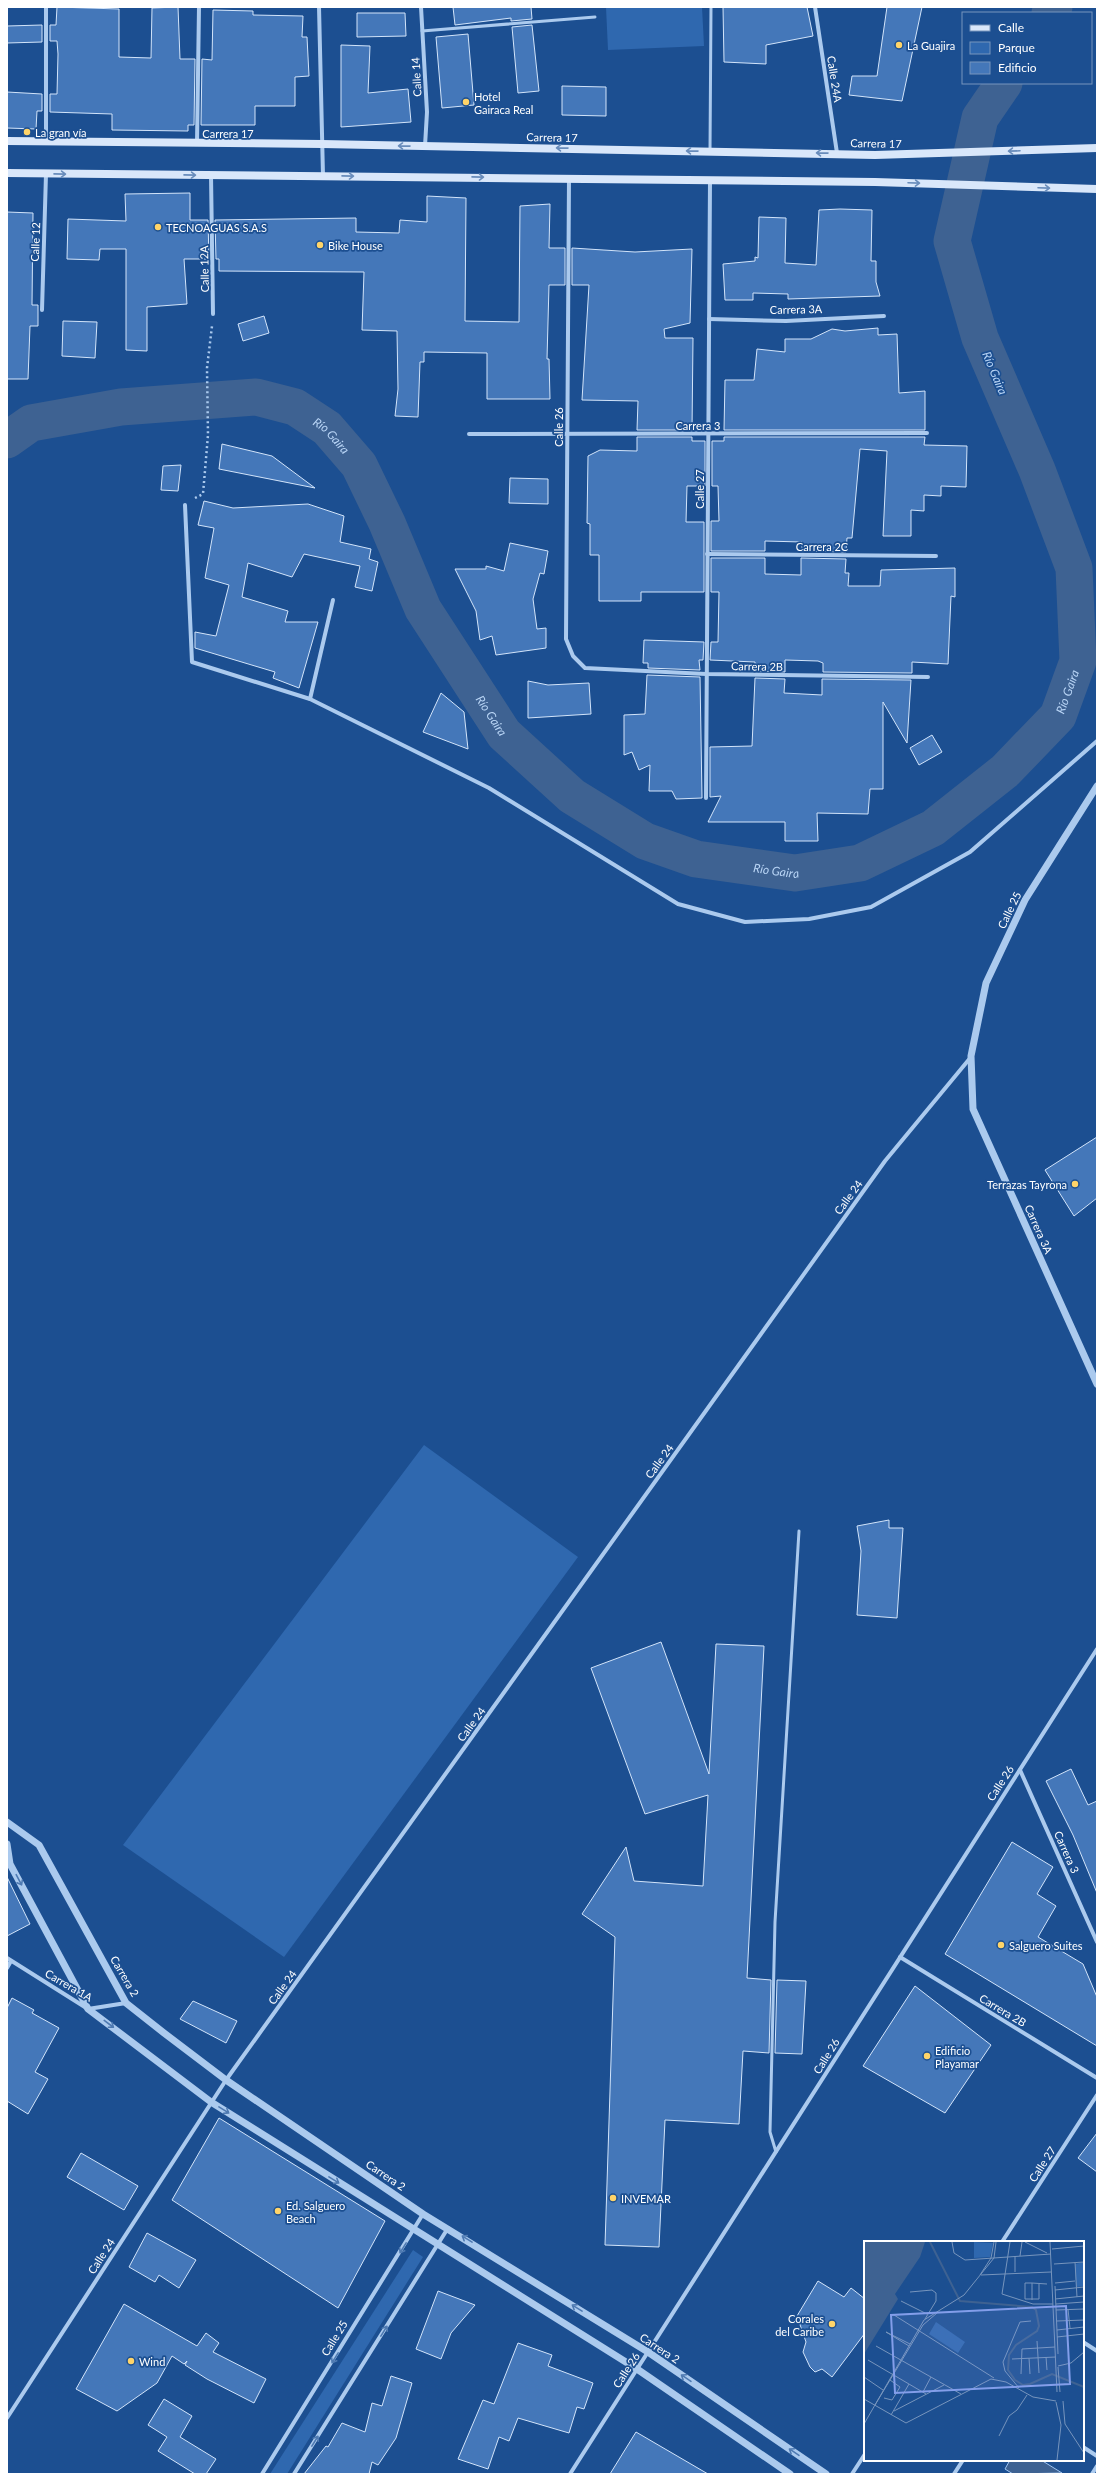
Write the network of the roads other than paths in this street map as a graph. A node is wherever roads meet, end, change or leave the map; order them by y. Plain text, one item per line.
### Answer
1 (46, 7) edge
2 (199, 7) edge
3 (319, 7) edge
4 (421, 7) edge
5 (711, 7) edge
6 (815, 7) edge
7 (595, 17) dead end
8 (422, 31) junction
9 (7, 141) edge
10 (46, 141) junction
11 (197, 144) junction
12 (322, 144) junction
13 (425, 146) junction
14 (1097, 148) edge
15 (710, 151) junction
16 (837, 153) junction
17 (7, 173) edge
18 (46, 174) junction
19 (211, 175) junction
20 (323, 176) junction
21 (568, 178) junction
22 (710, 180) junction
23 (1097, 189) edge
24 (42, 310) dead end
25 (213, 314) road end
26 (884, 316) dead end
27 (709, 319) junction
28 (927, 433) dead end
29 (469, 434) dead end
30 (567, 434) junction
31 (708, 434) junction
32 (184, 505) road end
33 (707, 554) junction
34 (936, 556) dead end
35 (333, 600) dead end
36 (585, 668) joint
37 (706, 674) junction
38 (928, 677) dead end
39 (310, 699) junction
40 (1097, 741) edge
41 (1097, 786) edge
42 (706, 798) dead end
43 (971, 1056) junction
44 (1097, 1384) edge
45 (799, 1531) dead end
46 (1097, 1649) edge
47 (1020, 1770) junction
48 (7, 1822) edge
49 (7, 1844) edge
50 (1097, 1942) edge
51 (900, 1957) junction
52 (7, 1958) edge
53 (11, 1961) junction
54 (7, 1968) edge
55 (126, 2003) junction
56 (88, 2009) junction
57 (1097, 2078) edge
58 (226, 2080) junction
59 (1097, 2095) edge
60 (211, 2102) junction
61 (776, 2152) junction
62 (423, 2214) junction
63 (448, 2228) junction
64 (414, 2230) junction
65 (1003, 2241) edge
66 (438, 2245) junction
67 (1084, 2343) edge
68 (1097, 2351) edge
69 (648, 2352) junction
70 (637, 2369) junction
71 (7, 2418) edge
72 (1084, 2448) edge
73 (864, 2456) edge
74 (1097, 2456) edge
75 (962, 2461) edge
76 (1097, 2466) edge
77 (262, 2474) edge
78 (294, 2474) edge
79 (570, 2474) edge
80 (790, 2474) edge
81 (826, 2474) edge
82 (852, 2474) edge
83 (954, 2474) edge
84 (1092, 2474) edge

1 - 10 street
2 - 11 street
3 - 12 street
4 - 8 street, Calle 14
5 - 15 lane
6 - 16 street, Calle 24A
7 - 8 lane
8 - 13 street, Calle 14
9 - 10 main road, Carrera 17
10 - 11 main road, Carrera 17
11 - 12 main road, Carrera 17
13 -> 12 main road, Carrera 17
12 - 20 street
15 -> 13 main road, Carrera 17
14 -> 16 main road, Carrera 17
16 -> 15 main road, Carrera 17
17 - 18 main road
18 -> 19 main road
18 - 24 street, Calle 12
19 - 20 main road
19 - 25 street, Calle 12A
20 -> 21 main road
21 - 22 main road
21 - 30 street, Calle 26
22 -> 23 main road
22 - 27 street, Calle 27
26 - 27 street, Carrera 3A
27 - 31 street, Calle 27
28 - 31 street, Carrera 3
29 - 30 street, Carrera 3
30 - 31 street, Carrera 3
30 - 36 street, Calle 26
31 - 33 street, Calle 27
32 - 39 street
33 - 34 street, Carrera 2C
33 - 37 street, Calle 27
35 - 39 street
36 - 37 street, Carrera 2B
37 - 38 street, Carrera 2B
37 - 42 street, Calle 27
39 - 40 street
41 - 43 street, Calle 25
43 - 44 street, Carrera 3A
43 - 58 street, Calle 24
45 - 61 lane
46 - 47 street, Calle 26
47 - 50 street, Carrera 3
47 - 51 street, Calle 26
48 - 55 street, Carrera 2
49 -> 56 street
51 - 57 street, Carrera 2B
51 - 61 street, Calle 26
52 - 53 street, Carrera 1A
53 - 54 street
53 - 56 street, Carrera 1A
55 - 56 street, Carrera 1A
55 - 58 street, Carrera 2
56 -> 60 street
58 - 60 street, Calle 24
58 - 62 street, Carrera 2
59 - 65 street, Calle 27
60 -> 64 street
60 - 71 street, Calle 24
61 - 69 street, Calle 26
62 - 63 street, Carrera 2
62 - 64 street, Calle 25
63 - 66 street
69 -> 63 street, Carrera 2
64 - 66 street
64 -> 77 street, Calle 25
66 - 70 street
78 -> 66 street
67 - 68 street
69 - 70 street, Calle 26
81 -> 69 street, Carrera 2
70 - 79 street, Calle 26
70 - 80 street
72 - 74 street
73 - 82 street
75 - 83 street
76 - 84 street

